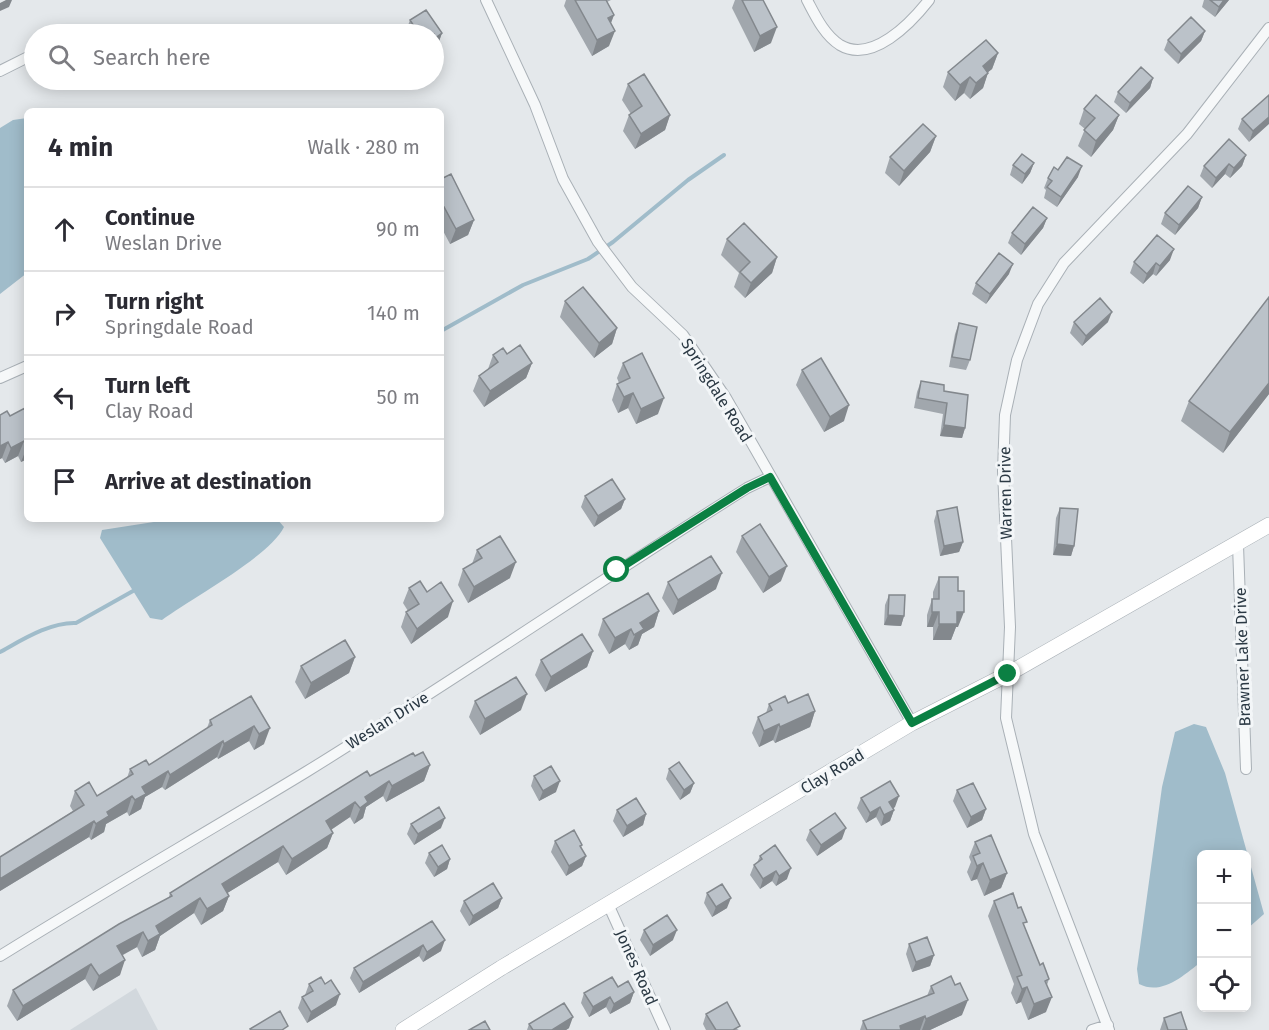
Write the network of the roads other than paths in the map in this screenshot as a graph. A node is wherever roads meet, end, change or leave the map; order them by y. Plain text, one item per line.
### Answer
1 (486, 0) edge
2 (807, 0) edge
3 (929, 0) edge
4 (1269, 28) edge
5 (24, 59) edge
6 (0, 71) edge
7 (24, 367) edge
8 (0, 378) edge
9 (770, 477) junction
10 (1269, 525) edge
11 (1238, 545) junction
12 (1008, 674) junction
13 (912, 723) junction
14 (1246, 769) dead end
15 (608, 904) junction
16 (0, 956) edge
17 (1108, 1027) edge
18 (403, 1030) edge
19 (665, 1030) edge
20 (1092, 1030) edge

1 - 9 street, Springdale Road
2 - 3 street
4 - 12 street, Warren Drive
5 - 6 street
7 - 8 street
9 - 13 street, Springdale Road
9 - 16 street, Weslan Drive
10 - 11 street, Clay Road
11 - 12 street, Clay Road
11 - 14 street, Brawner Lake Drive
12 - 13 street, Clay Road
12 - 17 street, Warren Drive
13 - 15 street, Clay Road
15 - 18 street, Clay Road
15 - 19 street, Jones Road
17 - 20 street

